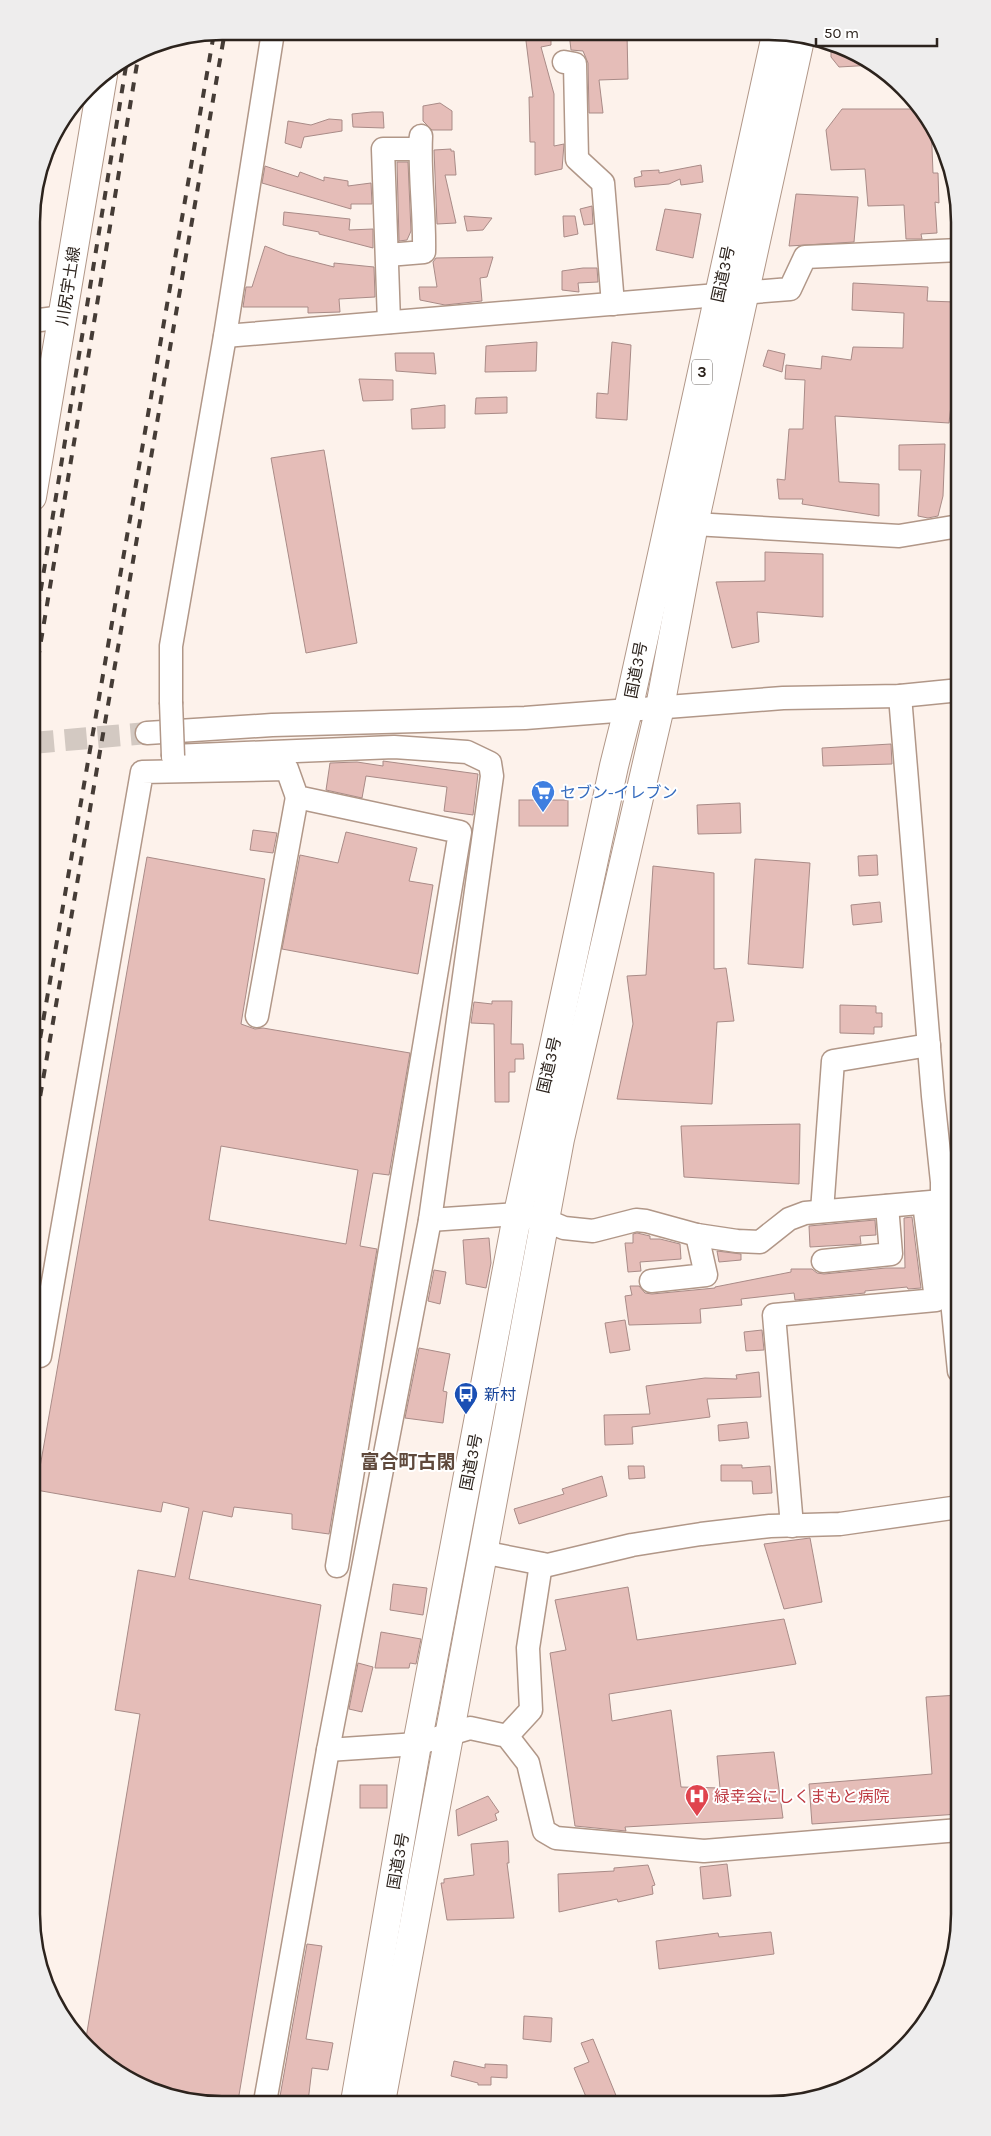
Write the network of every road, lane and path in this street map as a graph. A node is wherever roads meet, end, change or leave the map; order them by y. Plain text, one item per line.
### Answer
1 (272, 40) edge
2 (775, 40) edge
3 (799, 43) edge
4 (564, 62) dead end
5 (101, 86) edge
6 (951, 250) edge
7 (388, 255) junction
8 (732, 294) junction
9 (613, 304) junction
10 (63, 317) junction
11 (40, 320) edge
12 (389, 322) junction
13 (225, 336) junction
14 (40, 451) edge
15 (681, 521) junction
16 (951, 527) edge
17 (951, 691) edge
18 (900, 696) junction
19 (660, 707) junction
20 (628, 710) junction
21 (147, 733) tunnel mouth
22 (297, 797) junction
23 (434, 989) junction
24 (462, 994) junction
25 (257, 1016) dead end
26 (929, 1045) junction
27 (933, 1202) junction
28 (887, 1206) junction
29 (822, 1211) junction
30 (518, 1214) junction
31 (430, 1220) junction
32 (544, 1220) junction
33 (697, 1235) junction
34 (823, 1261) dead end
35 (651, 1282) dead end
36 (951, 1315) edge
37 (40, 1356) dead end
38 (951, 1508) edge
39 (792, 1526) junction
40 (482, 1552) junction
41 (541, 1564) junction
42 (337, 1566) dead end
43 (448, 1736) junction
44 (506, 1736) junction
45 (417, 1744) junction
46 (328, 1750) junction
47 (951, 1831) edge
48 (266, 2096) edge
49 (356, 2096) edge
50 (382, 2096) edge

1 - 13 street
2 - 8 main road, 国道3号 / 3
3 - 8 main road, 国道3号 / 3
4 - 9 street
5 - 10 main road, 川尻宇土線
6 - 8 street
7 - 7 street
7 - 12 street
8 - 9 street
8 - 15 main road, 国道3号 / 3
9 - 12 street
10 - 11 street
10 - 14 main road, 川尻宇土線
12 - 13 street
13 - 24 street, bridge
15 - 16 street
15 - 19 main road, 国道3号 / 3
15 - 20 main road, 国道3号 / 3
17 - 18 street
18 - 19 street
18 - 26 street
19 - 20 street
19 - 32 main road, 国道3号 / 3
20 - 21 street
20 - 30 main road, 国道3号 / 3
22 - 23 street
22 - 25 street
22 - 37 street
23 - 24 street
23 - 42 street
24 - 31 street
26 - 27 street
26 - 29 street
27 - 28 street
27 - 36 street
27 - 39 street
28 - 29 street
28 - 34 street
29 - 33 street
30 - 31 street
30 - 32 street
30 - 45 main road, 国道3号 / 3
31 - 46 street
32 - 33 street
32 - 40 main road, 国道3号 / 3
33 - 35 street
38 - 39 street
39 - 41 street
40 - 41 street
40 - 43 main road, 国道3号 / 3
41 - 44 street
43 - 44 street
43 - 45 street
43 - 50 main road, 国道3号 / 3
44 - 47 street
45 - 46 street
45 - 49 main road, 国道3号 / 3
46 - 48 street

